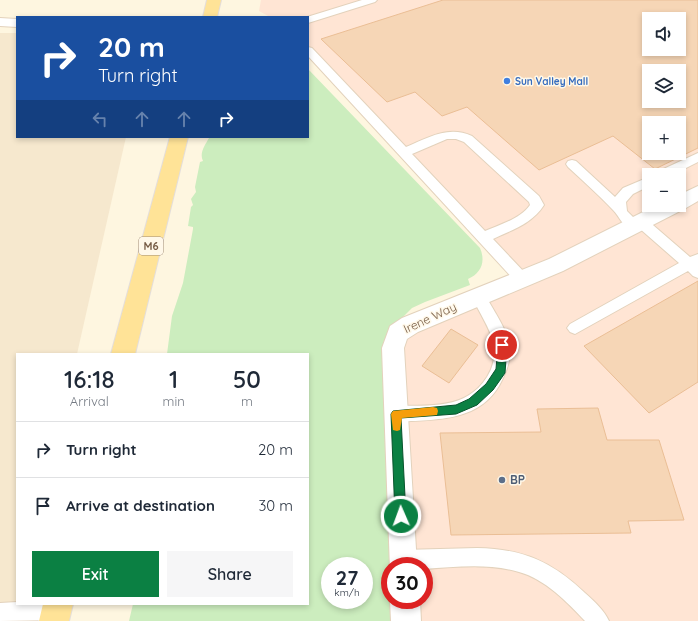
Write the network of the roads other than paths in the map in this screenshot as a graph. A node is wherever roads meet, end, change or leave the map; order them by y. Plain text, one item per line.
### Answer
1 (214, 0) edge
2 (372, 0) edge
3 (210, 16) edge
4 (309, 20) edge
5 (0, 22) edge
6 (16, 23) edge
7 (309, 51) edge
8 (179, 138) edge
9 (404, 153) junction
10 (698, 157) edge
11 (572, 164) dead end
12 (675, 168) edge
13 (642, 184) edge
14 (698, 193) edge
15 (686, 199) edge
16 (618, 207) junction
17 (661, 212) edge
18 (638, 224) junction
19 (483, 237) junction
20 (695, 265) edge
21 (522, 279) junction
22 (478, 296) junction
23 (575, 328) dead end
24 (123, 353) edge
25 (396, 414) junction
26 (403, 557) edge
27 (433, 561) edge
28 (405, 609) edge
29 (56, 612) edge
30 (0, 613) edge
31 (406, 621) edge
32 (599, 621) edge

1 - 3 main road
2 - 4 lane
5 - 6 street
7 - 9 lane
8 - 24 main road, M6
9 - 19 lane
9 - 19 lane
10 - 12 lane
11 - 16 lane
13 - 16 lane
14 - 15 street
16 - 18 lane
17 - 18 street, Irene Way
18 - 20 lane
18 - 21 street, Irene Way
19 - 21 lane
20 - 23 lane
21 - 22 street, Irene Way
22 - 25 street, Irene Way
22 - 25 lane
25 - 26 street, Irene Way
27 - 32 lane
28 - 31 street
29 - 30 lane

